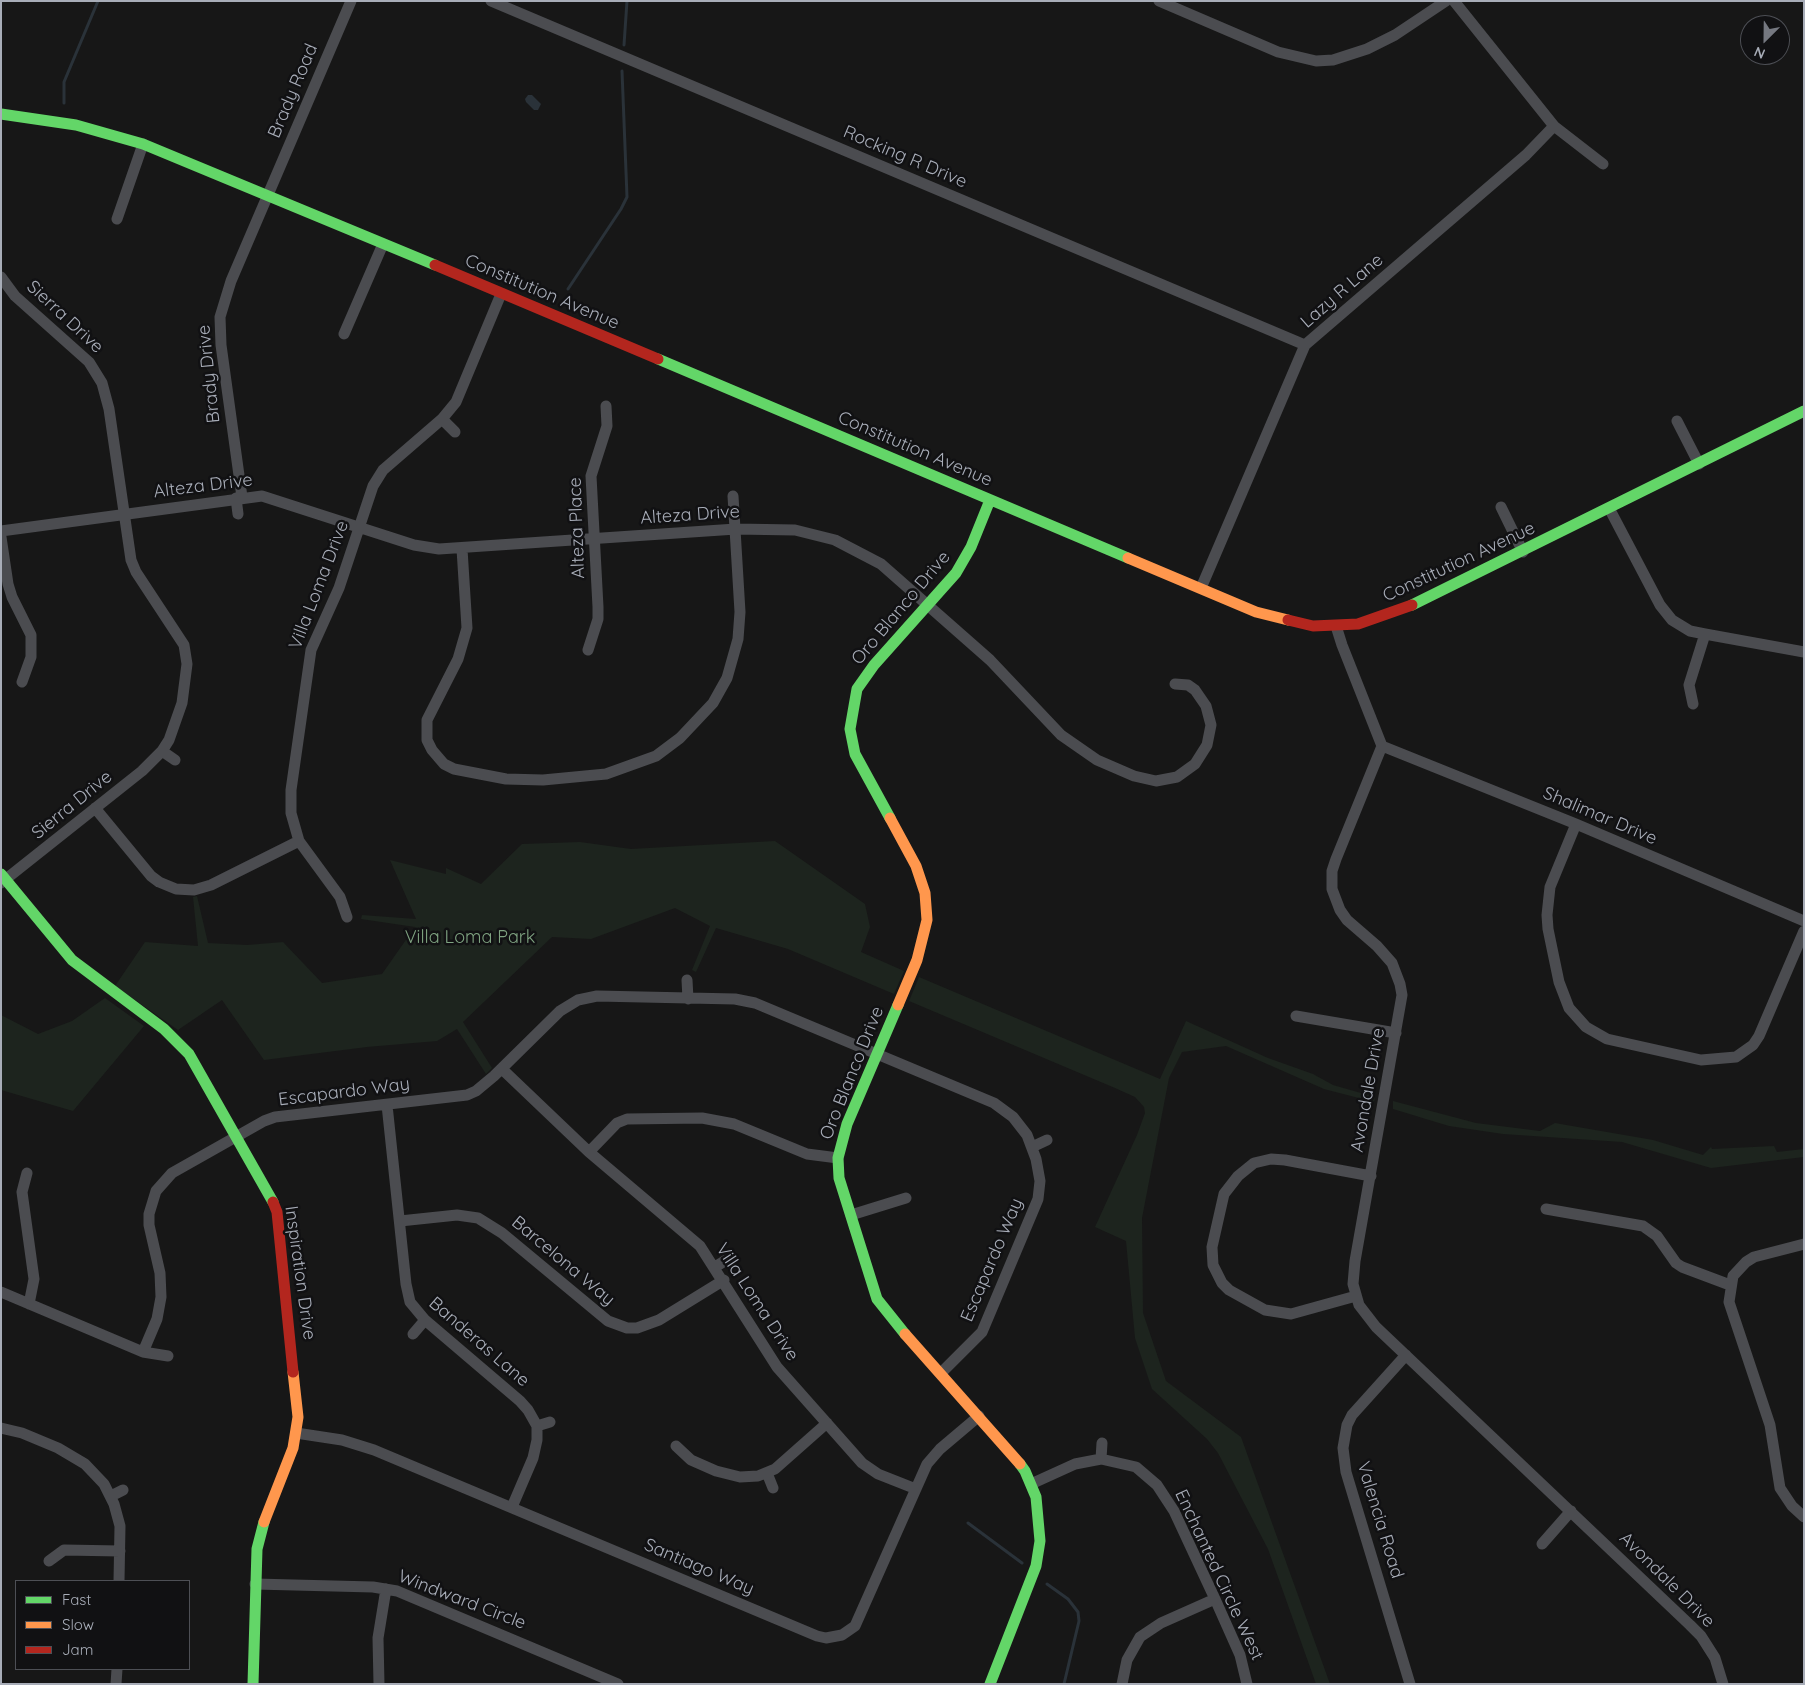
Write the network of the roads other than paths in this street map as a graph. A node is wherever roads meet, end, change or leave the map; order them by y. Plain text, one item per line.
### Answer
1 (351, 1) edge
2 (491, 1) edge
3 (1159, 1) edge
4 (1446, 1) edge
5 (1454, 1) edge
6 (1, 114) edge
7 (1554, 126) junction
8 (143, 144) junction
9 (1602, 164) dead end
10 (268, 195) junction
11 (117, 219) dead end
12 (382, 244) junction
13 (1, 277) edge
14 (501, 294) junction
15 (344, 334) dead end
16 (1305, 345) junction
17 (606, 406) dead end
18 (1804, 411) edge
19 (442, 419) junction
20 (1677, 421) dead end
21 (455, 432) dead end
22 (1699, 464) junction
23 (733, 496) dead end
24 (239, 498) junction
25 (990, 500) junction
26 (1501, 507) dead end
27 (1609, 508) junction
28 (123, 514) junction
29 (238, 514) dead end
30 (360, 527) junction
31 (736, 529) junction
32 (1, 531) edge
33 (1, 537) edge
34 (594, 540) junction
35 (462, 549) junction
36 (1523, 552) junction
37 (1201, 588) junction
38 (929, 605) junction
39 (1336, 626) junction
40 (1705, 634) junction
41 (588, 650) dead end
42 (1804, 652) edge
43 (22, 682) dead end
44 (1175, 684) dead end
45 (1693, 704) dead end
46 (1382, 746) junction
47 (162, 751) junction
48 (175, 760) dead end
49 (96, 808) junction
50 (1576, 824) junction
51 (299, 841) junction
52 (3, 879) edge
53 (347, 917) dead end
54 (1804, 921) edge
55 (1804, 932) edge
56 (687, 980) dead end
57 (688, 999) junction
58 (1296, 1016) dead end
59 (1396, 1034) junction
60 (878, 1053) junction
61 (502, 1069) junction
62 (388, 1105) junction
63 (237, 1136) junction
64 (1047, 1140) dead end
65 (1032, 1147) junction
66 (589, 1152) junction
67 (838, 1158) junction
68 (27, 1173) dead end
69 (1371, 1176) junction
70 (906, 1198) dead end
71 (1546, 1209) dead end
72 (850, 1215) junction
73 (400, 1221) junction
74 (1804, 1244) edge
75 (731, 1257) dead end
76 (715, 1267) junction
77 (724, 1280) junction
78 (1730, 1284) junction
79 (1, 1292) edge
80 (1356, 1296) junction
81 (29, 1304) junction
82 (425, 1320) junction
83 (413, 1334) dead end
84 (143, 1352) junction
85 (1406, 1355) junction
86 (168, 1356) dead end
87 (941, 1372) junction
88 (979, 1416) junction
89 (550, 1422) dead end
90 (827, 1423) junction
91 (537, 1426) junction
92 (1, 1428) edge
93 (296, 1433) junction
94 (1102, 1443) dead end
95 (676, 1446) dead end
96 (1101, 1459) junction
97 (767, 1473) junction
98 (1032, 1484) junction
99 (773, 1488) dead end
100 (916, 1489) junction
101 (123, 1490) dead end
102 (111, 1496) junction
103 (512, 1507) junction
104 (1571, 1511) junction
105 (1804, 1517) edge
106 (1542, 1544) dead end
107 (120, 1551) junction
108 (49, 1561) dead end
109 (119, 1580) edge
110 (255, 1584) junction
111 (386, 1589) junction
112 (1215, 1599) junction
113 (117, 1670) edge
114 (116, 1684) edge
115 (253, 1684) edge
116 (379, 1684) edge
117 (618, 1684) edge
118 (990, 1684) edge
119 (1122, 1684) edge
120 (1247, 1684) edge
121 (1410, 1684) edge
122 (1723, 1684) edge

1 - 10 street, Brady Road
2 - 16 street, Rocking R Drive
3 - 4 street
5 - 7 street
6 - 8 street, Constitution Avenue
7 - 9 street
7 - 16 street, Lazy R Lane
8 - 10 street, Constitution Avenue
8 - 11 street
10 - 12 street, Constitution Avenue
10 - 24 street, Brady Drive
12 - 14 street, Constitution Avenue
12 - 15 street
13 - 28 street, Sierra Drive
14 - 19 street, Villa Loma Drive
14 - 25 street, Constitution Avenue
16 - 37 street, Lazy R Lane
17 - 34 street, Alteza Place
18 - 22 street, Constitution Avenue
19 - 21 street
19 - 30 street, Villa Loma Drive
20 - 22 street
22 - 27 street, Constitution Avenue
23 - 31 street
24 - 28 street, Alteza Drive
24 - 29 street, Brady Drive
24 - 30 street, Alteza Drive
25 - 37 street, Constitution Avenue
25 - 38 street, Oro Blanco Drive
26 - 36 street
27 - 36 street, Constitution Avenue
27 - 40 street
28 - 32 street, Alteza Drive
28 - 47 street, Sierra Drive
30 - 35 street, Alteza Drive
30 - 51 street, Villa Loma Drive
31 - 34 street, Alteza Drive
31 - 35 street
31 - 38 street, Alteza Drive
33 - 43 street
34 - 35 street, Alteza Drive
34 - 41 street, Alteza Place
36 - 39 street, Constitution Avenue
37 - 39 street, Constitution Avenue
38 - 44 street, Alteza Drive
38 - 60 street, Oro Blanco Drive
39 - 46 street
40 - 42 street
40 - 45 street
46 - 50 street, Shalimar Drive
46 - 59 street, Avondale Drive
47 - 48 street
47 - 49 street, Sierra Drive
49 - 51 street
49 - 52 street, Sierra Drive
50 - 54 street, Shalimar Drive
50 - 55 street
51 - 53 street, Villa Loma Drive
52 - 63 street, Inspiration Drive
56 - 57 street
57 - 60 street, Escapardo Way
57 - 61 street, Escapardo Way
58 - 59 street
59 - 69 street, Avondale Drive
60 - 65 street, Escapardo Way
60 - 67 street, Oro Blanco Drive
61 - 62 street, Escapardo Way
61 - 66 street, Villa Loma Drive
62 - 63 street, Escapardo Way
62 - 73 street, Banderas Lane
63 - 84 street, Escapardo Way
63 - 93 street, Inspiration Drive
64 - 65 street
65 - 87 street, Escapardo Way
66 - 67 street
66 - 76 street, Villa Loma Drive
67 - 72 street, Oro Blanco Drive
68 - 81 street
69 - 80 street, Avondale Drive
69 - 80 street
70 - 72 street
71 - 78 street
72 - 87 street, Oro Blanco Drive
73 - 77 street, Barcelona Way
73 - 82 street, Banderas Lane
74 - 78 street
75 - 76 street
76 - 77 street, Villa Loma Drive
77 - 90 street, Villa Loma Drive
78 - 105 street
79 - 81 street
80 - 85 street, Avondale Drive
81 - 84 street
82 - 83 street
82 - 91 street, Banderas Lane
84 - 86 street
85 - 104 street, Avondale Drive
85 - 121 street, Valencia Road
87 - 88 street, Oro Blanco Drive
88 - 98 street, Oro Blanco Drive
88 - 100 street, Santiago Way
89 - 91 street
90 - 97 street
90 - 100 street, Villa Loma Drive
91 - 103 street
92 - 102 street
93 - 103 street, Santiago Way
93 - 110 street, Inspiration Drive
94 - 96 street
95 - 97 street
96 - 98 street, Enchanted Circle West
96 - 112 street, Enchanted Circle West
97 - 99 street
98 - 118 street, Oro Blanco Drive
100 - 103 street, Santiago Way
101 - 102 street
102 - 107 street
104 - 106 street
104 - 122 street, Avondale Drive
107 - 108 street
107 - 109 street
110 - 111 street, Windward Circle
110 - 115 street, Inspiration Drive
111 - 116 street
111 - 117 street, Windward Circle
112 - 119 street
112 - 120 street, Enchanted Circle West
113 - 114 street

